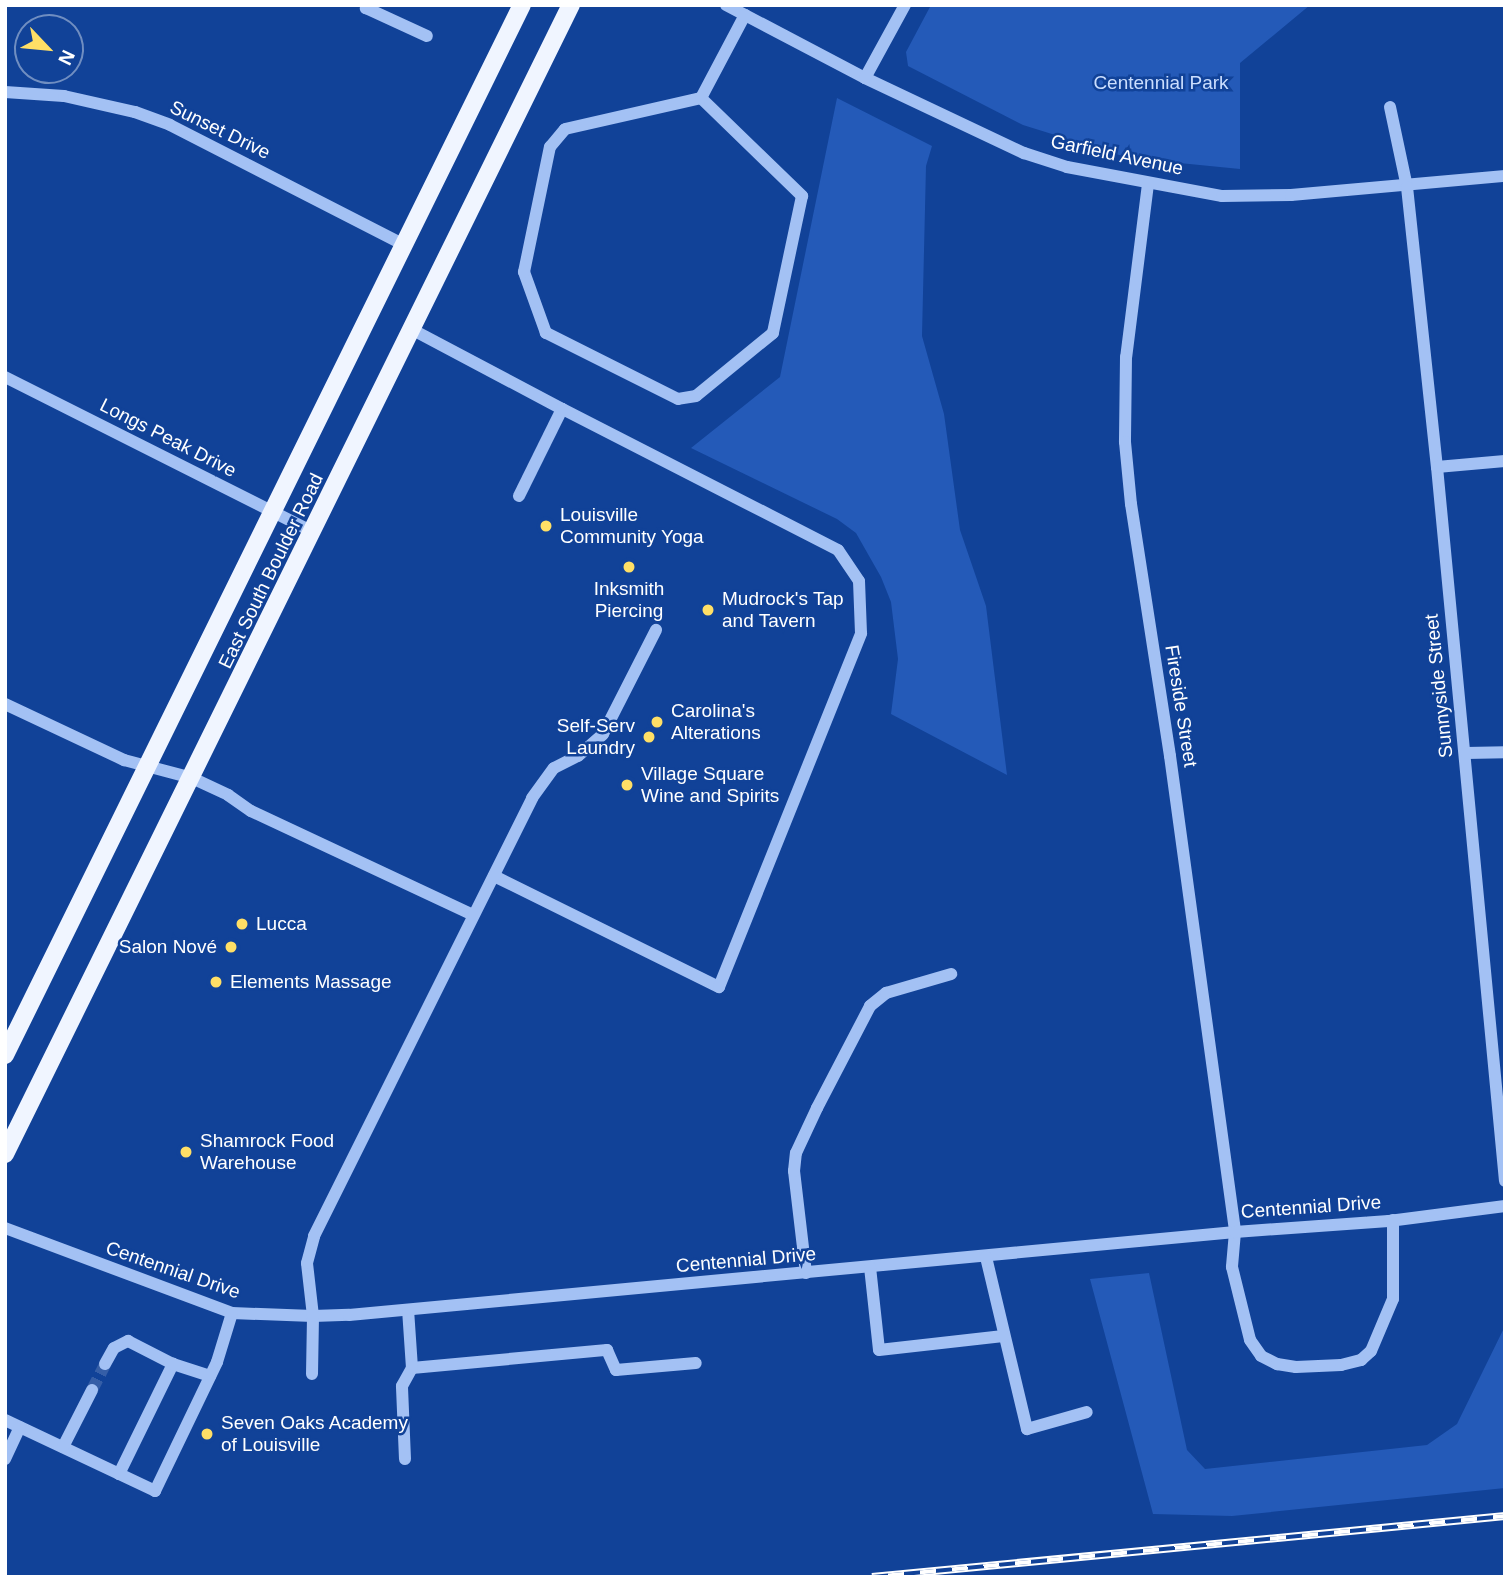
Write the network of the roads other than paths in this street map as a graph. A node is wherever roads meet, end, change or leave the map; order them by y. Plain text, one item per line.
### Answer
1 (368, 5) edge
2 (522, 5) edge
3 (571, 5) edge
4 (726, 5) edge
5 (905, 5) edge
6 (745, 15) junction
7 (428, 36) dead end
8 (865, 78) junction
9 (5, 92) edge
10 (701, 98) junction
11 (1390, 107) dead end
12 (1505, 176) edge
13 (1148, 184) junction
14 (1407, 187) junction
15 (404, 245) junction
16 (413, 330) junction
17 (5, 377) edge
18 (562, 409) junction
19 (1505, 461) edge
20 (1437, 467) junction
21 (519, 496) dead end
22 (272, 512) junction
23 (313, 533) junction
24 (656, 629) dead end
25 (5, 704) edge
26 (1505, 752) edge
27 (1466, 753) junction
28 (147, 767) junction
29 (192, 778) junction
30 (494, 876) junction
31 (472, 915) junction
32 (951, 974) dead end
33 (11, 1029) edge
34 (5, 1055) edge
35 (5, 1154) edge
36 (1505, 1181) edge
37 (1505, 1206) edge
38 (1393, 1220) junction
39 (5, 1228) edge
40 (1235, 1232) junction
41 (986, 1256) junction
42 (870, 1267) junction
43 (806, 1273) junction
44 (408, 1310) junction
45 (232, 1313) junction
46 (313, 1316) junction
47 (1003, 1336) junction
48 (696, 1363) dead end
49 (105, 1364) tunnel mouth
50 (173, 1364) junction
51 (412, 1367) junction
52 (313, 1374) dead end
53 (210, 1376) junction
54 (92, 1390) tunnel mouth
55 (1087, 1412) dead end
56 (5, 1420) edge
57 (20, 1427) junction
58 (63, 1447) junction
59 (5, 1458) edge
60 (405, 1459) dead end
61 (119, 1474) junction

1 - 7 street
2 - 15 main road, East South Boulder Road
3 - 16 main road, East South Boulder Road
4 - 6 street, Garfield Avenue
5 - 8 street
6 - 8 street, Garfield Avenue
6 - 10 street
8 - 13 street, Garfield Avenue
9 - 15 street, Sunset Drive
10 - 10 street
11 - 14 street
12 - 14 street, Garfield Avenue
13 - 14 street, Garfield Avenue
13 - 40 street, Fireside Street
14 - 20 street, Sunnyside Street
15 - 22 main road, East South Boulder Road
16 - 18 street
16 - 23 main road, East South Boulder Road
17 - 22 street, Longs Peak Drive
18 - 21 street
18 - 30 street
19 - 20 street
20 - 27 street, Sunnyside Street
22 - 23 street, Longs Peak Drive
22 - 28 main road, East South Boulder Road
23 - 29 main road, East South Boulder Road
24 - 30 street
25 - 28 street
26 - 27 street
27 - 36 street, Sunnyside Street
28 - 29 street
28 - 33 main road, East South Boulder Road
29 - 31 street
29 - 35 main road, East South Boulder Road
30 - 31 street
31 - 46 street
32 - 43 street
33 - 34 main road, East South Boulder Road
37 - 38 street, Centennial Drive
38 - 40 street, Centennial Drive
38 - 40 street
39 - 45 street, Centennial Drive
40 - 41 street, Centennial Drive
41 - 42 street, Centennial Drive
41 - 47 street
42 - 43 street, Centennial Drive
42 - 47 street
43 - 44 street, Centennial Drive
44 - 46 street, Centennial Drive
44 - 51 street
45 - 46 street, Centennial Drive
45 - 53 street
46 - 52 street
47 - 55 street
48 - 51 street
49 - 50 street
50 - 53 street
50 - 61 street
51 - 60 street
53 - 61 street
54 - 58 street
56 - 57 street
57 - 58 street
57 - 59 street
58 - 61 street

